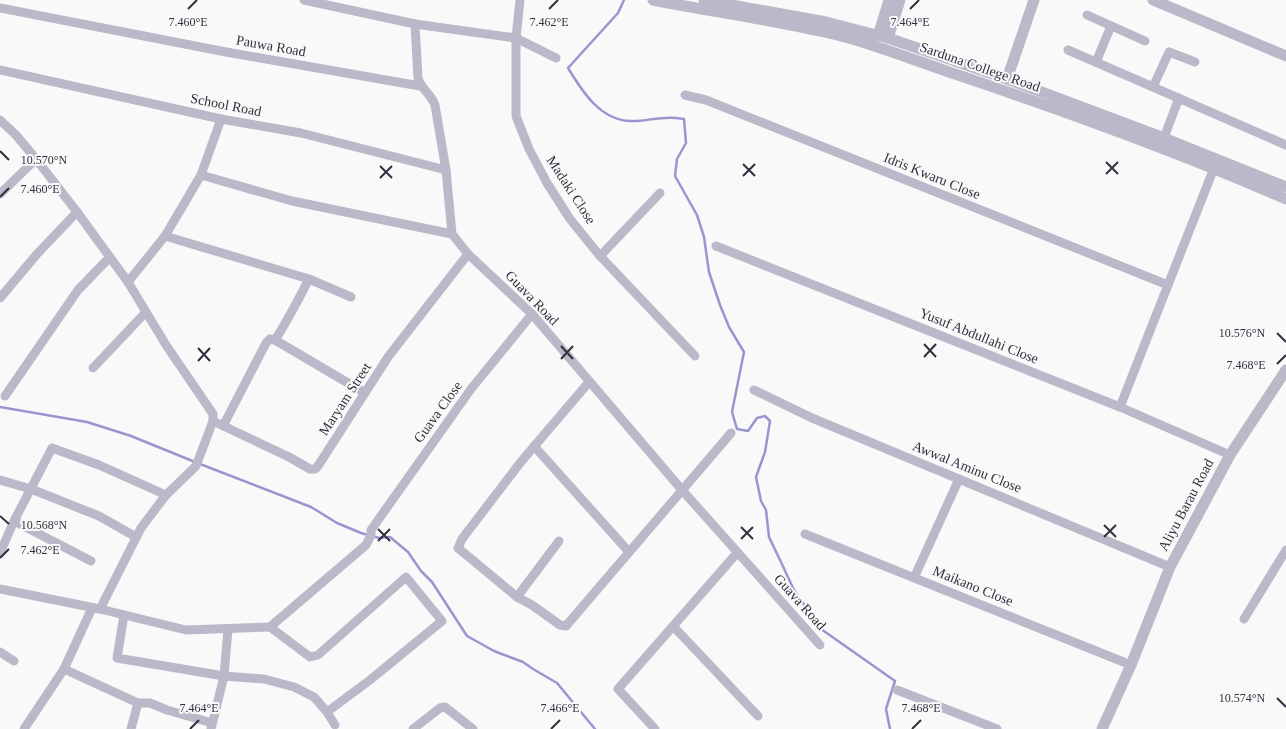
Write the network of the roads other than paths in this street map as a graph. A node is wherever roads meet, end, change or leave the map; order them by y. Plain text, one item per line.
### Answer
1 (304, 0) edge
2 (520, 0) edge
3 (653, 0) edge
4 (704, 0) edge
5 (889, 0) edge
6 (900, 0) edge
7 (1034, 0) edge
8 (1154, 0) edge
9 (1175, 4) edge
10 (0, 8) edge
11 (1087, 15) dead end
12 (415, 24) junction
13 (1111, 26) junction
14 (883, 37) junction
15 (516, 38) junction
16 (1145, 41) dead end
17 (1068, 50) dead end
18 (1286, 56) edge
19 (556, 58) dead end
20 (1096, 62) junction
21 (1195, 62) dead end
22 (0, 70) edge
23 (1007, 79) junction
24 (420, 86) junction
25 (1153, 87) junction
26 (686, 95) dead end
27 (1179, 98) junction
28 (221, 119) junction
29 (0, 120) edge
30 (1162, 143) junction
31 (1286, 145) edge
32 (36, 158) junction
33 (1214, 168) junction
34 (446, 170) junction
35 (201, 175) junction
36 (1286, 187) edge
37 (660, 193) dead end
38 (0, 194) edge
39 (1286, 199) edge
40 (78, 212) junction
41 (452, 234) junction
42 (165, 236) junction
43 (716, 246) dead end
44 (468, 254) junction
45 (600, 256) junction
46 (109, 258) junction
47 (309, 279) junction
48 (128, 282) junction
49 (1168, 285) junction
50 (351, 297) dead end
51 (0, 298) edge
52 (146, 312) junction
53 (532, 314) junction
54 (274, 340) junction
55 (695, 356) dead end
56 (93, 368) dead end
57 (1286, 370) edge
58 (589, 382) junction
59 (754, 390) dead end
60 (365, 393) junction
61 (5, 396) dead end
62 (1120, 407) junction
63 (213, 421) junction
64 (223, 426) junction
65 (731, 433) dead end
66 (534, 446) junction
67 (1230, 455) junction
68 (959, 479) junction
69 (0, 480) edge
70 (31, 489) junction
71 (682, 490) junction
72 (166, 495) junction
73 (14, 521) junction
74 (4, 534) edge
75 (805, 534) dead end
76 (136, 537) junction
77 (559, 541) dead end
78 (1286, 550) edge
79 (629, 552) junction
80 (0, 553) edge
81 (737, 553) junction
82 (91, 561) dead end
83 (1170, 567) junction
84 (914, 578) junction
85 (0, 589) edge
86 (517, 598) junction
87 (96, 608) junction
88 (124, 615) junction
89 (1244, 619) dead end
90 (673, 626) junction
91 (270, 627) junction
92 (228, 629) junction
93 (820, 645) dead end
94 (0, 652) edge
95 (14, 661) dead end
96 (1131, 665) junction
97 (64, 669) junction
98 (224, 676) junction
99 (897, 690) dead end
100 (138, 703) junction
101 (327, 712) junction
102 (758, 716) dead end
103 (335, 725) dead end
104 (212, 726) edge
105 (24, 729) edge
106 (131, 729) edge
107 (413, 729) edge
108 (473, 729) edge
109 (655, 729) edge
110 (997, 729) edge
111 (1102, 729) edge

1 - 12 street
2 - 15 street, Madaki Close
3 - 30 street, Sarduna College Road
4 - 14 street, Sarduna College Road
5 - 14 street
6 - 14 street
7 - 23 street
8 - 9 street
9 - 18 street
10 - 24 street, Pauwa Road
11 - 13 street
12 - 15 street
12 - 24 street
13 - 16 street
13 - 20 street
14 - 23 street, Sarduna College Road
15 - 19 street
15 - 45 street, Madaki Close
17 - 20 street
20 - 25 street
21 - 25 street
22 - 28 street, School Road
23 - 30 street, Sarduna College Road
24 - 34 street
25 - 27 street
26 - 49 street, Idris Kwaru Close
27 - 30 street
27 - 31 street
28 - 34 street, School Road
28 - 35 street
29 - 32 street
30 - 33 street, Sarduna College Road
30 - 36 street, Sarduna College Road
32 - 38 street
32 - 40 street
33 - 39 street, Sarduna College Road
33 - 49 street
34 - 41 street
35 - 41 street
35 - 42 street
37 - 45 street
40 - 46 street
40 - 51 street
41 - 44 street, Guava Road
42 - 47 street
42 - 48 street
43 - 62 street, Yusuf Abdullahi Close
44 - 53 street, Guava Road
44 - 60 street, Maryam Street
45 - 55 street, Madaki Close
46 - 48 street
46 - 61 street
47 - 50 street
47 - 54 street
48 - 52 street
49 - 62 street
52 - 56 street
52 - 63 street
53 - 58 street, Guava Road
53 - 91 street, Guava Close
54 - 60 street
54 - 64 street
57 - 67 street, Aliyu Barau Road
58 - 66 street
58 - 71 street, Guava Road
59 - 68 street, Awwal Aminu Close
60 - 64 street, Maryam Street
62 - 67 street, Yusuf Abdullahi Close
63 - 64 street, Maryam Street
63 - 72 street
65 - 71 street
66 - 79 street
66 - 86 street
67 - 83 street, Aliyu Barau Road
68 - 83 street, Awwal Aminu Close
68 - 84 street
69 - 70 street
70 - 72 street
70 - 73 street
70 - 76 street
71 - 79 street
71 - 81 street, Guava Road
72 - 76 street
73 - 74 street
73 - 82 street
74 - 80 street
75 - 84 street, Maikano Close
76 - 87 street
77 - 86 street
78 - 89 street
79 - 86 street
81 - 90 street
81 - 93 street, Guava Road
83 - 96 street, Aliyu Barau Road
84 - 96 street, Maikano Close
85 - 87 street
87 - 88 street
87 - 97 street
88 - 92 street
88 - 98 street
90 - 102 street
90 - 109 street
91 - 92 street
91 - 101 street
92 - 98 street
94 - 95 street
96 - 111 street, Aliyu Barau Road
97 - 100 street
97 - 105 street
98 - 101 street
98 - 104 street
99 - 110 street
100 - 104 street
100 - 106 street
101 - 103 street
107 - 108 street

